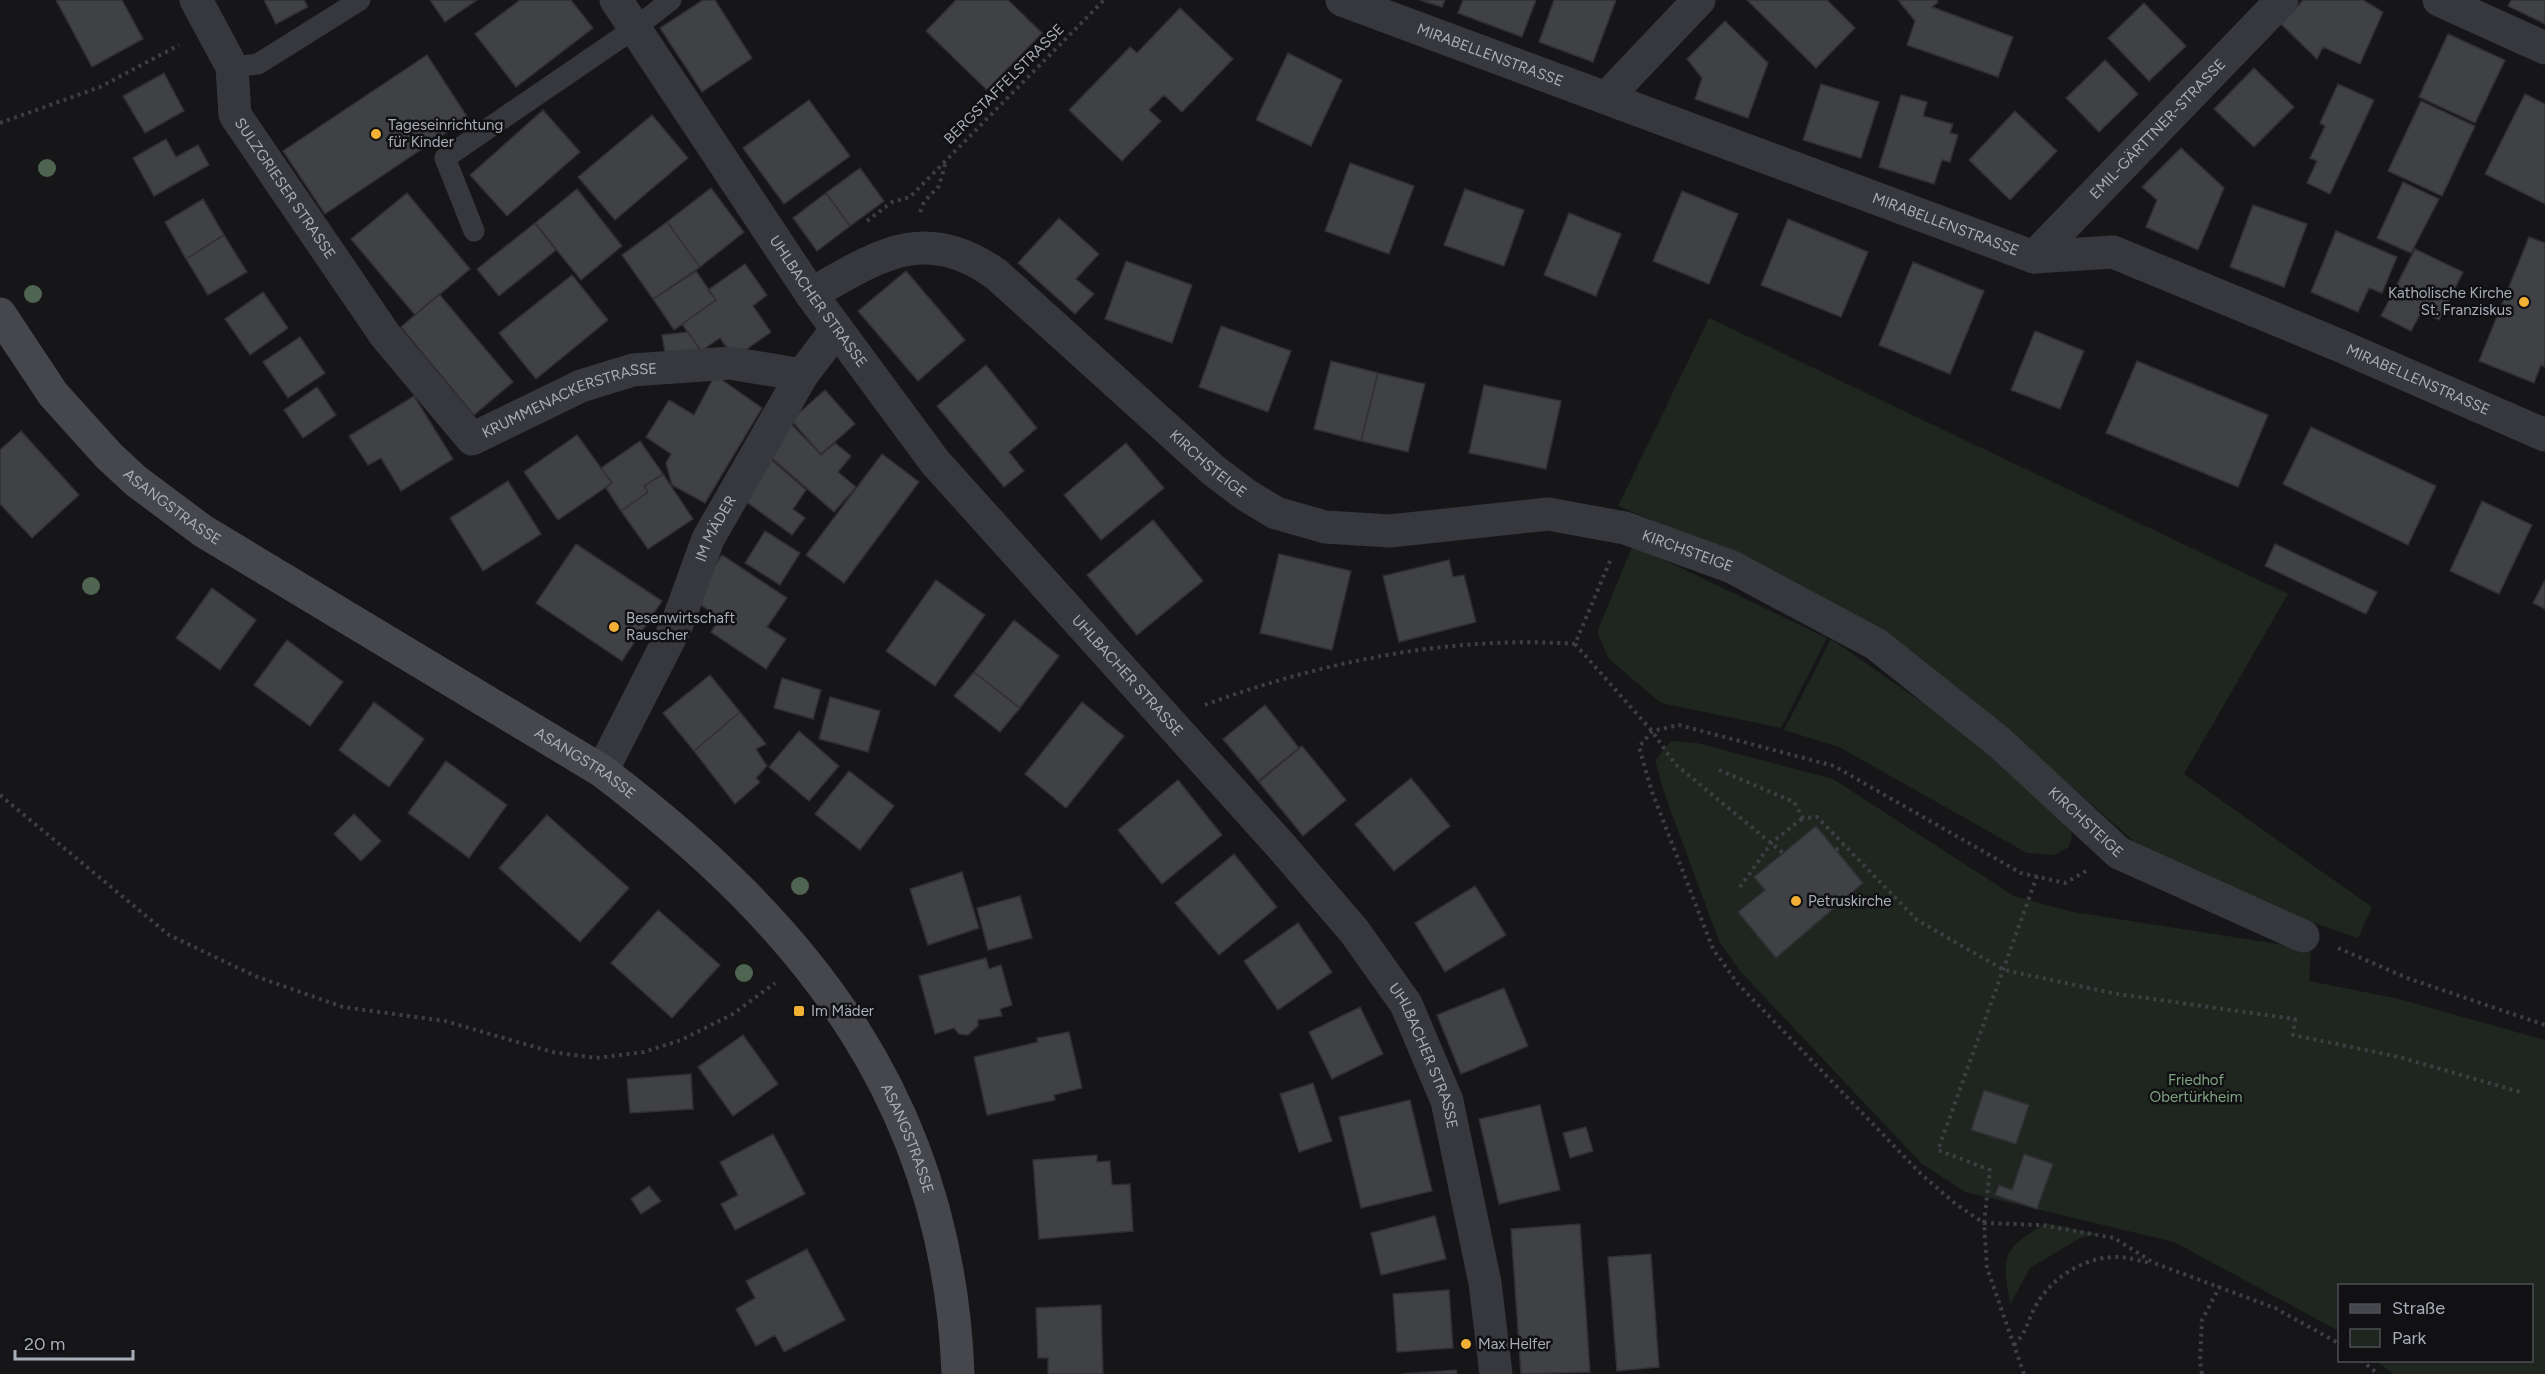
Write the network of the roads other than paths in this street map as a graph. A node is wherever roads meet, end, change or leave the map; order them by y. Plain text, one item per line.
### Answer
1 (196, 0) edge
2 (360, 0) edge
3 (616, 0) edge
4 (671, 0) edge
5 (1342, 0) edge
6 (1699, 0) edge
7 (2282, 0) edge
8 (2439, 0) edge
9 (635, 28) junction
10 (2545, 48) edge
11 (232, 67) junction
12 (1607, 97) junction
13 (474, 231) dead end
14 (2034, 257) junction
15 (811, 294) junction
16 (0, 314) edge
17 (837, 328) junction
18 (385, 335) joint
19 (802, 375) junction
20 (2545, 435) edge
21 (602, 771) junction
22 (2303, 936) road end
23 (958, 1374) edge
24 (1496, 1374) edge

1 - 11 street, SULZGRIESER STRASSE
2 - 11 lane
3 - 9 street, UHLBACHER STRASSE
4 - 9 lane
5 - 12 street, MIRABELLENSTRASSE
6 - 12 street
7 - 14 street, EMIL-GÄRTTNER-STRASSE
8 - 10 street
9 - 13 lane
9 - 15 street, UHLBACHER STRASSE
11 - 18 street, SULZGRIESER STRASSE
12 - 14 street, MIRABELLENSTRASSE
14 - 20 street, MIRABELLENSTRASSE
15 - 17 street, UHLBACHER STRASSE
15 - 22 street, KIRCHSTEIGE
16 - 21 street, ASANGSTRASSE
17 - 19 street, IM MÄDER
17 - 24 street, UHLBACHER STRASSE
18 - 19 street, KRUMMENACKERSTRASSE
19 - 21 street, IM MÄDER
21 - 23 street, ASANGSTRASSE

